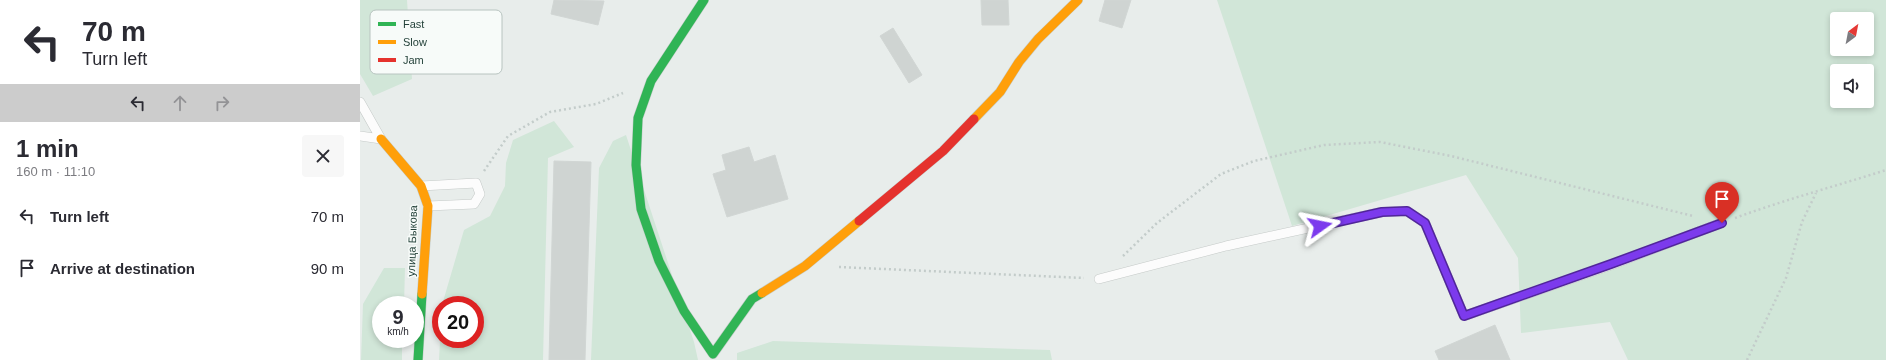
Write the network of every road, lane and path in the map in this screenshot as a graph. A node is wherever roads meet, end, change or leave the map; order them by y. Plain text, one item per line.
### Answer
1 (704, 0) edge
2 (1078, 0) edge
3 (651, 81) junction
4 (360, 102) edge
5 (360, 136) edge
6 (381, 139) junction
7 (1886, 170) edge
8 (476, 183) junction
9 (421, 186) junction
10 (1816, 193) junction
11 (428, 206) junction
12 (1722, 223) junction
13 (1120, 259) dead end
14 (835, 267) dead end
15 (1099, 279) joint
16 (418, 360) edge
17 (1747, 360) edge

1 - 3 street
2 - 3 street
3 - 8 path
4 - 6 lane
5 - 6 lane
6 - 9 street, улица Быкова
7 - 10 path
8 - 9 lane
8 - 11 lane
9 - 11 street, улица Быкова
10 - 12 path
10 - 17 path
11 - 16 street, улица Быкова
12 - 13 path
12 - 15 lane
14 - 15 path

